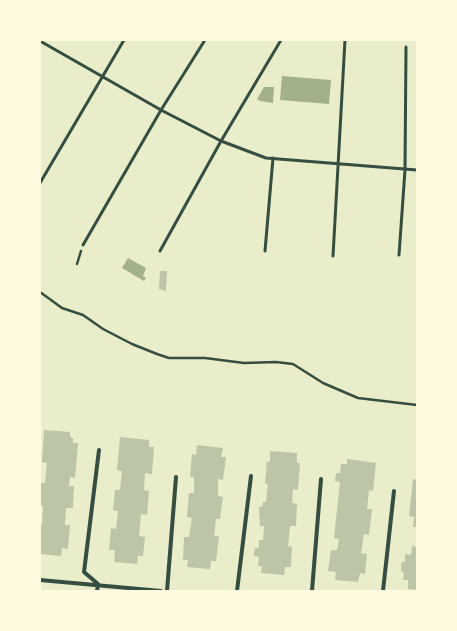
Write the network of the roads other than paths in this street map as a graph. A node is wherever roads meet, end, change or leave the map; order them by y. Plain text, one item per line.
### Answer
1 (124, 40) edge
2 (205, 40) edge
3 (281, 40) edge
4 (345, 40) edge
5 (40, 41) edge
6 (406, 47) dead end
7 (102, 77) junction
8 (161, 110) junction
9 (221, 141) junction
10 (273, 158) junction
11 (339, 163) junction
12 (405, 170) junction
13 (417, 170) edge
14 (40, 183) edge
15 (83, 245) road end
16 (160, 251) dead end
17 (265, 251) dead end
18 (399, 255) dead end
19 (333, 256) dead end
20 (99, 450) dead end
21 (251, 476) dead end
22 (176, 477) dead end
23 (321, 479) dead end
24 (394, 491) dead end
25 (40, 580) edge
26 (98, 584) junction
27 (98, 591) edge
28 (161, 591) edge
29 (167, 591) edge
30 (237, 591) edge
31 (312, 591) edge
32 (383, 591) edge

1 - 7 lane
2 - 8 lane
3 - 9 lane
4 - 11 lane
5 - 7 lane
6 - 12 lane
7 - 8 lane
7 - 14 lane
8 - 9 lane
8 - 15 lane
9 - 10 lane
9 - 16 lane
10 - 11 lane
10 - 17 lane
11 - 12 lane
11 - 19 lane
12 - 13 lane
12 - 18 lane
20 - 26 street
21 - 30 street
22 - 29 street
23 - 31 street
24 - 32 street
25 - 26 street
26 - 27 street
26 - 28 street

